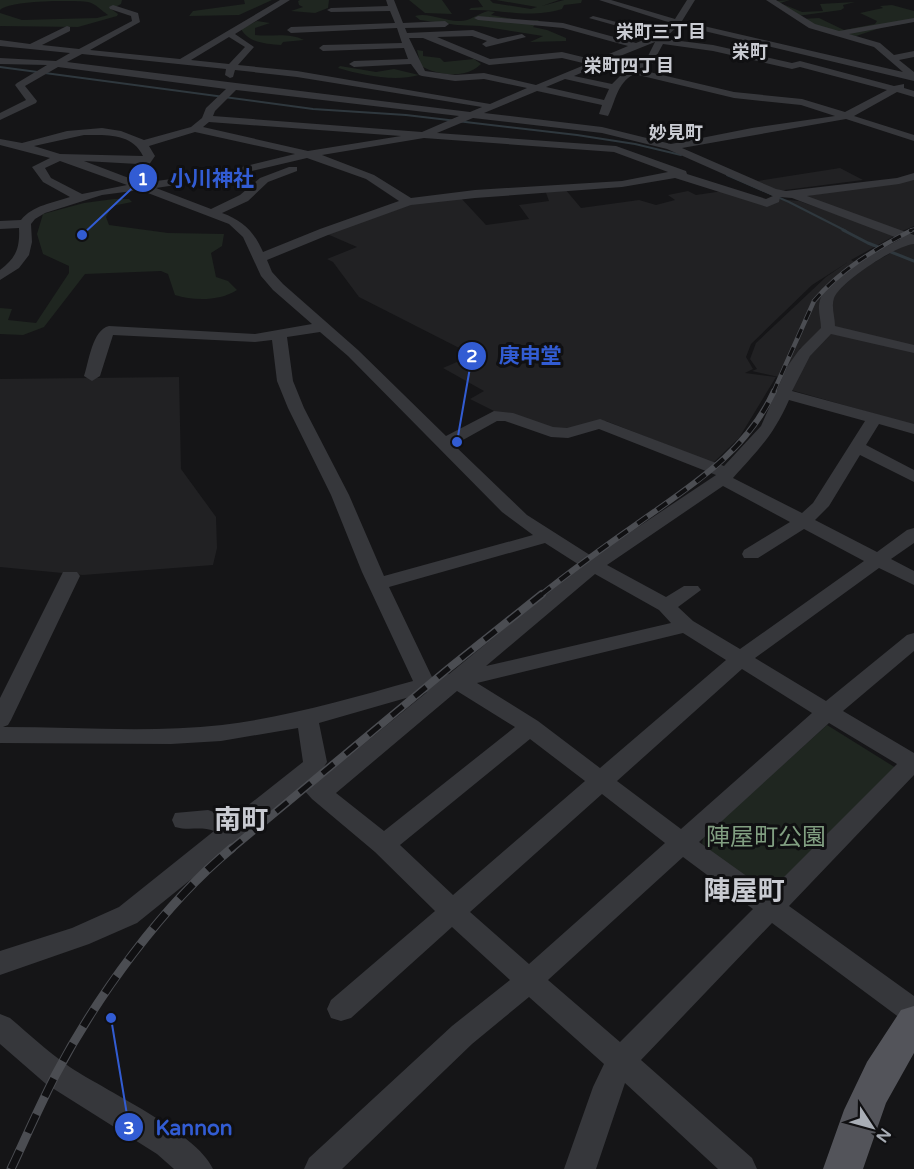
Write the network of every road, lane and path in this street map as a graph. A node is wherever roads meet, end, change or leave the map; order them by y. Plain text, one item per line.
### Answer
1 (286, 0) edge
2 (603, 0) edge
3 (691, 0) edge
4 (772, 0) edge
5 (392, 4) edge
6 (113, 7) dead end
7 (630, 9) junction
8 (331, 10) dead end
9 (478, 18) dead end
10 (593, 18) junction
11 (914, 20) edge
12 (677, 22) junction
13 (445, 24) dead end
14 (400, 26) junction
15 (563, 26) junction
16 (67, 29) dead end
17 (708, 29) junction
18 (291, 30) dead end
19 (230, 34) junction
20 (837, 34) junction
21 (424, 35) junction
22 (522, 37) dead end
23 (406, 40) junction
24 (379, 41) dead end
25 (498, 42) junction
26 (0, 43) edge
27 (658, 43) junction
28 (693, 45) junction
29 (636, 46) junction
30 (32, 47) junction
31 (323, 48) dead end
32 (460, 49) junction
33 (79, 51) junction
34 (914, 54) edge
35 (893, 58) junction
36 (414, 61) junction
37 (182, 62) junction
38 (1, 63) edge
39 (55, 63) junction
40 (597, 63) junction
41 (354, 64) dead end
42 (514, 64) dead end
43 (231, 67) junction
44 (633, 72) junction
45 (38, 73) junction
46 (60, 75) dead end
47 (307, 75) junction
48 (566, 76) junction
49 (72, 77) dead end
50 (155, 77) junction
51 (914, 78) edge
52 (501, 80) junction
53 (231, 86) junction
54 (614, 87) junction
55 (537, 88) junction
56 (894, 89) junction
57 (272, 92) junction
58 (914, 94) edge
59 (221, 97) junction
60 (458, 99) junction
61 (609, 104) junction
62 (495, 105) junction
63 (859, 109) junction
64 (472, 115) junction
65 (881, 115) dead end
66 (846, 116) junction
67 (0, 117) edge
68 (207, 119) junction
69 (596, 119) junction
70 (574, 126) junction
71 (326, 128) junction
72 (195, 129) junction
73 (425, 135) junction
74 (634, 136) junction
75 (914, 138) edge
76 (315, 140) dead end
77 (0, 142) edge
78 (143, 144) junction
79 (23, 146) junction
80 (671, 147) junction
81 (308, 154) junction
82 (61, 157) junction
83 (321, 159) junction
84 (146, 161) junction
85 (713, 165) junction
86 (679, 173) junction
87 (914, 176) edge
88 (134, 185) junction
89 (789, 195) junction
90 (80, 198) junction
91 (409, 202) junction
92 (214, 212) junction
93 (25, 224) junction
94 (0, 225) edge
95 (912, 239) edge
96 (261, 258) junction
97 (0, 276) edge
98 (323, 327) junction
99 (828, 329) junction
100 (279, 335) junction
101 (914, 350) edge
102 (92, 376) dead end
103 (785, 394) junction
104 (875, 417) junction
105 (914, 429) edge
106 (443, 444) junction
107 (857, 447) junction
108 (724, 476) junction
109 (914, 477) edge
110 (804, 521) junction
111 (914, 534) edge
112 (549, 536) junction
113 (751, 554) dead end
114 (878, 560) junction
115 (594, 565) junction
116 (70, 576) dead end
117 (914, 579) edge
118 (378, 584) junction
119 (691, 590) dead end
120 (666, 606) junction
121 (686, 626) junction
122 (914, 640) edge
123 (740, 659) junction
124 (454, 681) junction
125 (425, 685) junction
126 (827, 712) junction
127 (307, 719) junction
128 (0, 720) edge
129 (530, 727) junction
130 (0, 735) edge
131 (913, 763) edge
132 (602, 780) junction
133 (312, 784) junction
134 (184, 820) dead end
135 (234, 829) junction
136 (681, 842) junction
137 (384, 845) junction
138 (772, 908) junction
139 (450, 911) junction
140 (0, 963) edge
141 (530, 980) junction
142 (341, 1009) dead end
143 (914, 1012) edge
144 (914, 1022) edge
145 (0, 1027) edge
146 (621, 1060) junction
147 (197, 1169) edge
148 (320, 1169) edge
149 (580, 1169) edge
150 (741, 1169) edge
151 (843, 1169) edge

1 - 19 street
2 - 7 street
3 - 12 street
4 - 20 street
5 - 8 street
5 - 14 street
6 - 33 street
7 - 10 street
7 - 12 street
9 - 15 street
10 - 15 street
10 - 27 street
11 - 20 street
12 - 17 street
12 - 27 street
13 - 14 street
14 - 18 street
14 - 23 street
15 - 29 street
16 - 30 street
17 - 28 street
17 - 51 street
19 - 37 street
19 - 43 street
20 - 35 street
21 - 23 street
21 - 25 street
21 - 32 street
22 - 25 street
23 - 24 street
23 - 31 street
23 - 36 street
25 - 32 street
26 - 30 street
27 - 28 street
27 - 29 street
27 - 29 street
27 - 44 street
28 - 56 street
29 - 40 street
30 - 33 street
30 - 38 street
32 - 40 street
33 - 37 street
33 - 39 street
34 - 35 street
35 - 51 street
36 - 41 street
36 - 52 street
37 - 43 street
37 - 50 street
38 - 39 street
38 - 45 street
39 - 45 street
39 - 50 street
40 - 44 street
40 - 48 street
42 - 48 street
43 - 47 street
43 - 53 street
44 - 54 street
44 - 66 street
45 - 46 street
45 - 67 street
47 - 57 street
47 - 60 street
48 - 54 street
48 - 55 street
49 - 59 street
50 - 53 street
51 - 56 street
52 - 55 street
52 - 60 street
53 - 57 street
53 - 59 street
54 - 61 street
55 - 61 street
55 - 62 street
56 - 58 street
56 - 63 street
57 - 64 street
59 - 68 street
60 - 62 street
61 - 69 street
62 - 64 street
62 - 69 street
63 - 65 street
63 - 66 street
64 - 70 street
64 - 73 street
66 - 75 street
66 - 80 street
68 - 71 street
68 - 72 street
69 - 70 street
69 - 74 street
70 - 74 street
71 - 73 street
71 - 76 street
72 - 78 street
72 - 81 street
73 - 81 street
73 - 86 street
74 - 80 street
77 - 79 street
78 - 79 street
78 - 84 street
79 - 82 street
80 - 85 street
81 - 83 street
81 - 88 street
82 - 84 street
82 - 88 street
82 - 90 street
83 - 91 street
83 - 92 street
84 - 88 street
85 - 86 street
85 - 89 street
86 - 89 street
86 - 91 street
87 - 89 street
88 - 90 street
88 - 92 street
89 - 95 street
90 - 93 street
91 - 96 street
92 - 96 street
93 - 94 street
93 - 97 street
95 - 99 street
96 - 98 street
98 - 100 street
98 - 106 street
99 - 101 street
99 - 103 street
100 - 102 street
100 - 118 street
103 - 104 street
103 - 108 street
104 - 105 street
104 - 107 street
106 - 108 street
106 - 112 street
107 - 109 street
107 - 110 street
108 - 110 street
108 - 115 street
110 - 113 street
110 - 114 street
111 - 114 street
112 - 115 street
112 - 118 street
114 - 117 street
114 - 123 street
115 - 120 street
115 - 124 street
116 - 128 street
118 - 125 street
119 - 120 street
120 - 121 street
121 - 123 street
121 - 124 street
122 - 126 street
123 - 126 street
123 - 132 street
124 - 125 street
124 - 129 street
124 - 133 street
125 - 127 street
126 - 131 street
126 - 136 street
127 - 130 street
127 - 133 street
129 - 132 street
129 - 137 street
131 - 138 street
132 - 136 street
132 - 139 street
133 - 135 street
133 - 137 street
134 - 135 street
135 - 140 street
136 - 138 street
136 - 141 street
137 - 139 street
138 - 143 street
138 - 146 street
139 - 141 street
139 - 142 street
141 - 146 street
141 - 148 street
144 - 151 main road
145 - 147 street
146 - 149 street
146 - 150 street

